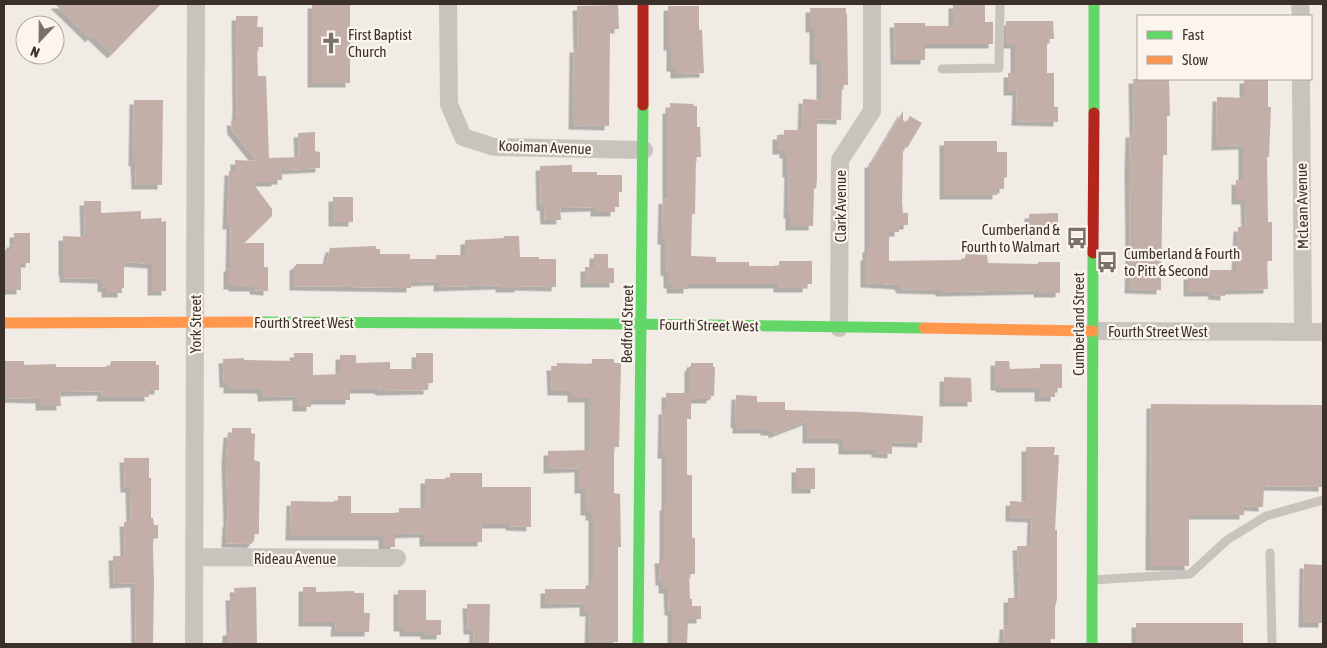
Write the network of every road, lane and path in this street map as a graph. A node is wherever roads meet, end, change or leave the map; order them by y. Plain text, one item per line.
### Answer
1 (196, 4) edge
2 (448, 4) edge
3 (643, 4) edge
4 (872, 4) edge
5 (1000, 4) edge
6 (1094, 4) edge
7 (942, 69) dead end
8 (1301, 80) edge
9 (644, 150) junction
10 (195, 322) junction
11 (4, 323) edge
12 (642, 324) junction
13 (839, 328) junction
14 (1093, 331) junction
15 (1303, 332) junction
16 (1323, 332) edge
17 (1323, 500) edge
18 (1270, 553) dead end
19 (194, 557) junction
20 (397, 558) dead end
21 (1092, 580) junction
22 (194, 644) edge
23 (638, 644) edge
24 (1092, 644) edge
25 (1272, 644) edge

1 - 10 street, York Street
2 - 9 street, Kooiman Avenue
3 - 9 street, Bedford Street
4 - 13 street, Clark Avenue
5 - 7 lane
6 - 14 street, Cumberland Street
8 - 15 street, McLean Avenue
9 - 12 street, Bedford Street
10 - 11 street, Fourth Street West
10 - 12 street, Fourth Street West
10 - 19 street, York Street
12 - 13 street, Fourth Street West
12 - 23 street, Bedford Street
13 - 14 street, Fourth Street West
14 - 15 street, Fourth Street West
14 - 21 street, Cumberland Street
15 - 16 street, Fourth Street West
17 - 21 lane
18 - 25 lane
19 - 20 street, Rideau Avenue
19 - 22 street, York Street
21 - 24 street, Cumberland Street

